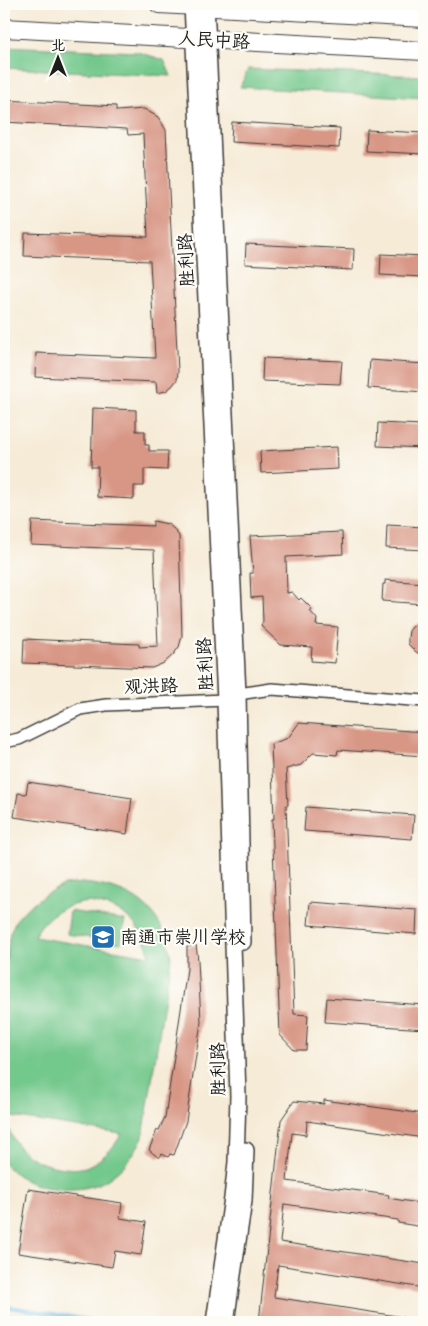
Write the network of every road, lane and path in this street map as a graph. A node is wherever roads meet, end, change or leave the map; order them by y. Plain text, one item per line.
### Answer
1 (159, 4) edge
2 (199, 5) edge
3 (424, 18) edge
4 (4, 28) edge
5 (201, 39) junction
6 (424, 51) edge
7 (231, 697) junction
8 (424, 701) edge
9 (4, 742) edge
10 (214, 1322) edge
11 (226, 1322) edge

1 - 2 main road, 人民中路
2 - 3 main road, 人民中路
2 - 5 street, 胜利路
4 - 5 main road, 人民中路
5 - 6 main road, 人民中路
5 - 7 street, 胜利路
7 - 8 street, 观洪路
7 - 9 street, 观洪路
7 - 10 street, 胜利路
7 - 11 street, 胜利路

